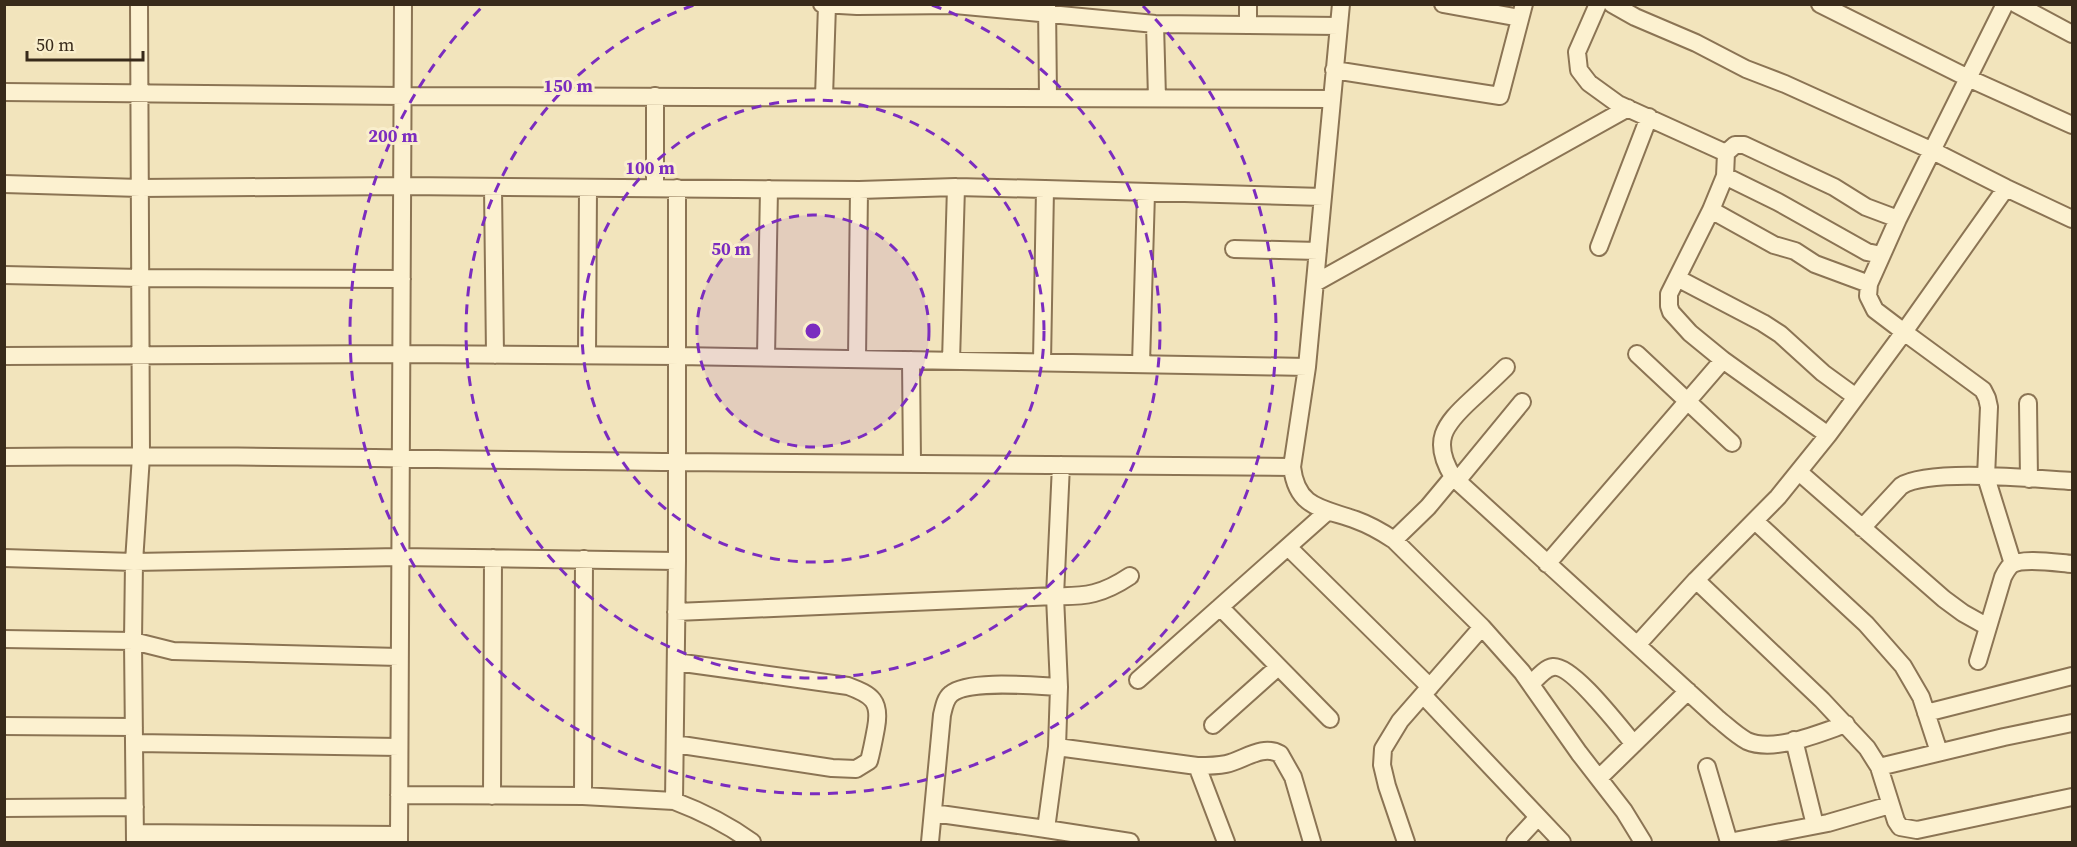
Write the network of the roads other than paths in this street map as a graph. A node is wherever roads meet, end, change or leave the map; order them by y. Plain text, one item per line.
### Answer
1 (139, 4) edge
2 (403, 4) edge
3 (822, 4) edge
4 (1248, 4) edge
5 (1341, 4) edge
6 (1443, 4) edge
7 (1820, 4) edge
8 (2005, 4) edge
9 (2016, 4) edge
10 (827, 5) edge
11 (857, 5) edge
12 (955, 5) edge
13 (1598, 5) edge
14 (1048, 9) edge
15 (1522, 11) edge
16 (1155, 24) junction
17 (1248, 24) junction
18 (1339, 26) junction
19 (2073, 34) edge
20 (1334, 70) junction
21 (1968, 78) junction
22 (4, 92) edge
23 (140, 93) junction
24 (403, 96) junction
25 (655, 96) junction
26 (824, 97) junction
27 (1048, 98) junction
28 (1157, 98) junction
29 (1331, 99) junction
30 (1628, 108) junction
31 (1649, 117) junction
32 (2071, 120) edge
33 (1933, 151) junction
34 (1726, 153) junction
35 (1725, 176) junction
36 (4, 184) edge
37 (402, 186) junction
38 (493, 187) junction
39 (655, 187) junction
40 (140, 188) junction
41 (588, 188) junction
42 (677, 188) junction
43 (956, 188) junction
44 (2006, 188) junction
45 (769, 189) junction
46 (1045, 189) junction
47 (859, 190) junction
48 (1146, 193) junction
49 (1323, 197) junction
50 (1711, 210) junction
51 (1898, 219) junction
52 (2073, 219) edge
53 (1599, 247) dead end
54 (1234, 249) dead end
55 (1318, 251) junction
56 (1881, 255) junction
57 (4, 275) edge
58 (141, 278) junction
59 (1677, 278) junction
60 (402, 279) junction
61 (1315, 283) junction
62 (1869, 284) junction
63 (1904, 332) junction
64 (401, 354) junction
65 (1637, 354) dead end
66 (495, 355) junction
67 (587, 355) junction
68 (4, 356) edge
69 (141, 356) junction
70 (678, 356) junction
71 (766, 357) junction
72 (857, 359) junction
73 (911, 360) junction
74 (1723, 360) junction
75 (951, 361) junction
76 (1042, 362) junction
77 (1141, 364) junction
78 (1306, 366) junction
79 (1506, 367) dead end
80 (1856, 397) junction
81 (1522, 402) dead end
82 (1686, 402) junction
83 (2028, 403) dead end
84 (1828, 435) junction
85 (1732, 443) dead end
86 (141, 456) junction
87 (4, 457) edge
88 (401, 458) junction
89 (678, 462) junction
90 (912, 463) junction
91 (1061, 465) junction
92 (1292, 467) junction
93 (1799, 472) junction
94 (1986, 477) junction
95 (1455, 479) junction
96 (2029, 479) junction
97 (2073, 481) edge
98 (1328, 511) junction
99 (1755, 521) junction
100 (1862, 528) junction
101 (1394, 540) junction
102 (1287, 547) junction
103 (399, 556) junction
104 (4, 558) edge
105 (493, 558) junction
106 (584, 560) junction
107 (677, 561) junction
108 (134, 562) junction
109 (1547, 564) junction
110 (2013, 564) junction
111 (2073, 564) edge
112 (1130, 576) dead end
113 (1696, 580) junction
114 (1055, 596) junction
115 (1220, 607) junction
116 (676, 612) junction
117 (1482, 627) junction
118 (1988, 627) junction
119 (4, 639) edge
120 (133, 641) junction
121 (1637, 645) junction
122 (399, 657) junction
123 (1978, 661) dead end
124 (676, 662) junction
125 (1278, 667) junction
126 (2073, 676) edge
127 (1138, 680) dead end
128 (1531, 684) junction
129 (1059, 687) junction
130 (1426, 691) junction
131 (1688, 691) junction
132 (1926, 713) junction
133 (1330, 719) dead end
134 (2073, 723) edge
135 (1846, 724) junction
136 (1213, 725) dead end
137 (4, 726) edge
138 (134, 735) junction
139 (1794, 740) junction
140 (675, 744) junction
141 (1634, 744) junction
142 (399, 747) junction
143 (1058, 747) junction
144 (1939, 752) junction
145 (1197, 766) junction
146 (1707, 767) dead end
147 (1879, 767) junction
148 (1599, 778) junction
149 (399, 795) junction
150 (492, 796) junction
151 (583, 796) junction
152 (2073, 797) edge
153 (674, 801) junction
154 (1890, 805) junction
155 (135, 807) junction
156 (4, 808) edge
157 (933, 813) junction
158 (1538, 817) junction
159 (1815, 825) junction
160 (1046, 829) junction
161 (135, 838) edge
162 (399, 839) edge
163 (1642, 842) edge
164 (752, 843) edge
165 (930, 843) edge
166 (1130, 843) edge
167 (1226, 843) edge
168 (1312, 843) edge
169 (1406, 843) edge
170 (1515, 843) edge
171 (1562, 843) edge
172 (1729, 843) edge

1 - 23 street
2 - 24 street
3 - 10 street
4 - 17 street
5 - 18 street
6 - 15 street
7 - 21 street
8 - 21 street
9 - 19 street
10 - 11 street
10 - 26 street
11 - 12 street
12 - 14 street
13 - 30 street
13 - 33 street
14 - 16 street
14 - 27 street
15 - 20 street
16 - 17 street
16 - 28 street
17 - 18 street
18 - 20 street
20 - 29 street
21 - 32 street
21 - 33 street
22 - 23 street
23 - 24 street
23 - 40 street
24 - 25 street
24 - 37 street
25 - 26 street
25 - 39 street
26 - 27 street
27 - 28 street
28 - 29 street
29 - 49 street
30 - 31 street
30 - 61 street
31 - 34 street
31 - 53 street
33 - 44 street
33 - 51 street
34 - 35 street
34 - 51 street
35 - 50 street
35 - 56 street
36 - 40 street
37 - 38 street
37 - 40 street
37 - 60 street
38 - 41 street
38 - 66 street
39 - 41 street
39 - 42 street
40 - 58 street
41 - 67 street
42 - 45 street
42 - 70 street
43 - 46 street
43 - 47 street
43 - 75 street
44 - 52 street
44 - 63 street
45 - 47 street
45 - 71 street
46 - 48 street
46 - 76 street
47 - 72 street
48 - 49 street
48 - 77 street
49 - 55 street
50 - 59 street
50 - 62 street
51 - 56 street
54 - 55 street
55 - 61 street
56 - 62 street
57 - 58 street
58 - 60 street
58 - 69 street
59 - 74 street
59 - 80 street
60 - 64 street
61 - 78 street
62 - 63 street
63 - 80 street
63 - 94 street
64 - 66 street
64 - 69 street
64 - 88 street
65 - 82 street
66 - 67 street
67 - 70 street
68 - 69 street
69 - 86 street
70 - 71 street
70 - 89 street
71 - 72 street
72 - 73 street
73 - 75 street
73 - 90 street
74 - 82 street
74 - 84 street
75 - 76 street
76 - 77 street
77 - 78 street
78 - 92 street
79 - 95 street
80 - 84 street
81 - 95 street
82 - 85 street
82 - 109 street
83 - 96 street
84 - 93 street
86 - 87 street
86 - 88 street
86 - 108 street
88 - 89 street
88 - 103 street
89 - 90 street
89 - 107 street
90 - 91 street
91 - 92 street
91 - 114 street
92 - 98 street
93 - 99 street
93 - 100 street
94 - 96 street
94 - 100 street
94 - 110 street
95 - 101 street
95 - 109 street
96 - 97 street
98 - 101 street
98 - 102 street
99 - 113 street
99 - 132 street
100 - 118 street
101 - 117 street
102 - 115 street
102 - 130 street
103 - 105 street
103 - 108 street
103 - 122 street
104 - 108 street
105 - 106 street
105 - 150 street
106 - 107 street
106 - 151 street
107 - 116 street
108 - 120 street
109 - 121 street
110 - 111 street
110 - 118 street
112 - 114 street
113 - 121 street
113 - 135 street
114 - 116 street
114 - 129 street
115 - 125 street
115 - 127 street
116 - 124 street
117 - 128 street
117 - 130 street
118 - 123 street
119 - 120 street
120 - 122 street
120 - 138 street
121 - 131 street
122 - 142 street
124 - 140 street
124 - 140 street
125 - 133 street
125 - 136 street
126 - 132 street
128 - 141 street
128 - 148 street
129 - 143 street
129 - 157 street
130 - 158 street
130 - 169 street
131 - 139 street
131 - 141 street
132 - 144 street
134 - 144 street
135 - 139 street
135 - 147 street
137 - 138 street
138 - 142 street
138 - 155 street
139 - 159 street
140 - 153 street
141 - 148 street
142 - 149 street
143 - 145 street
143 - 160 street
144 - 147 street
145 - 167 street
145 - 168 street
146 - 172 street
147 - 154 street
148 - 163 street
149 - 150 street
149 - 162 street
150 - 151 street
151 - 153 street
152 - 154 street
153 - 164 street
154 - 159 street
155 - 156 street
155 - 161 street
157 - 160 street
157 - 165 street
158 - 170 street
158 - 171 street
159 - 172 street
160 - 166 street
161 - 162 street

